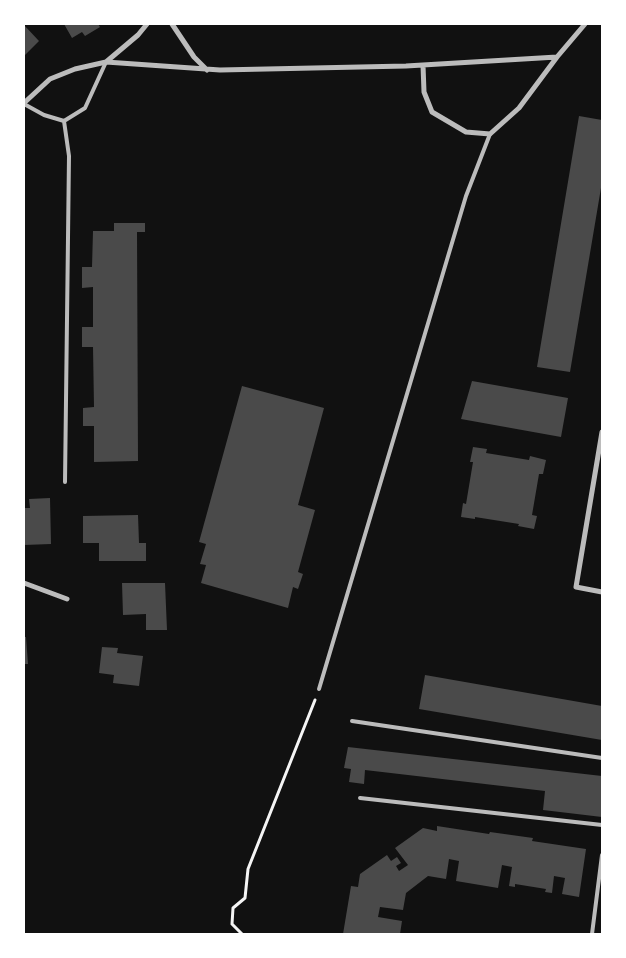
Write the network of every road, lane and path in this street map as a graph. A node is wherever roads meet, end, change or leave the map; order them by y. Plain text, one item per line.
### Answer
1 (147, 24) edge
2 (172, 24) edge
3 (585, 24) edge
4 (557, 57) junction
5 (106, 62) junction
6 (423, 65) junction
7 (208, 70) junction
8 (24, 104) edge
9 (64, 121) junction
10 (490, 134) junction
11 (602, 432) edge
12 (65, 482) dead end
13 (24, 583) edge
14 (602, 592) edge
15 (67, 598) dead end
16 (319, 689) joint
17 (352, 721) dead end
18 (602, 758) edge
19 (360, 798) dead end
20 (602, 825) edge
21 (602, 855) edge
22 (242, 934) edge
23 (592, 934) edge

1 - 5 street
2 - 7 street
3 - 4 street
4 - 6 street
4 - 10 street
5 - 7 street
5 - 8 street
5 - 9 lane
6 - 7 street
6 - 10 street
8 - 9 lane
9 - 12 lane
10 - 16 lane
11 - 14 street
13 - 15 street
16 - 22 path
17 - 18 lane
19 - 20 lane
21 - 23 lane

